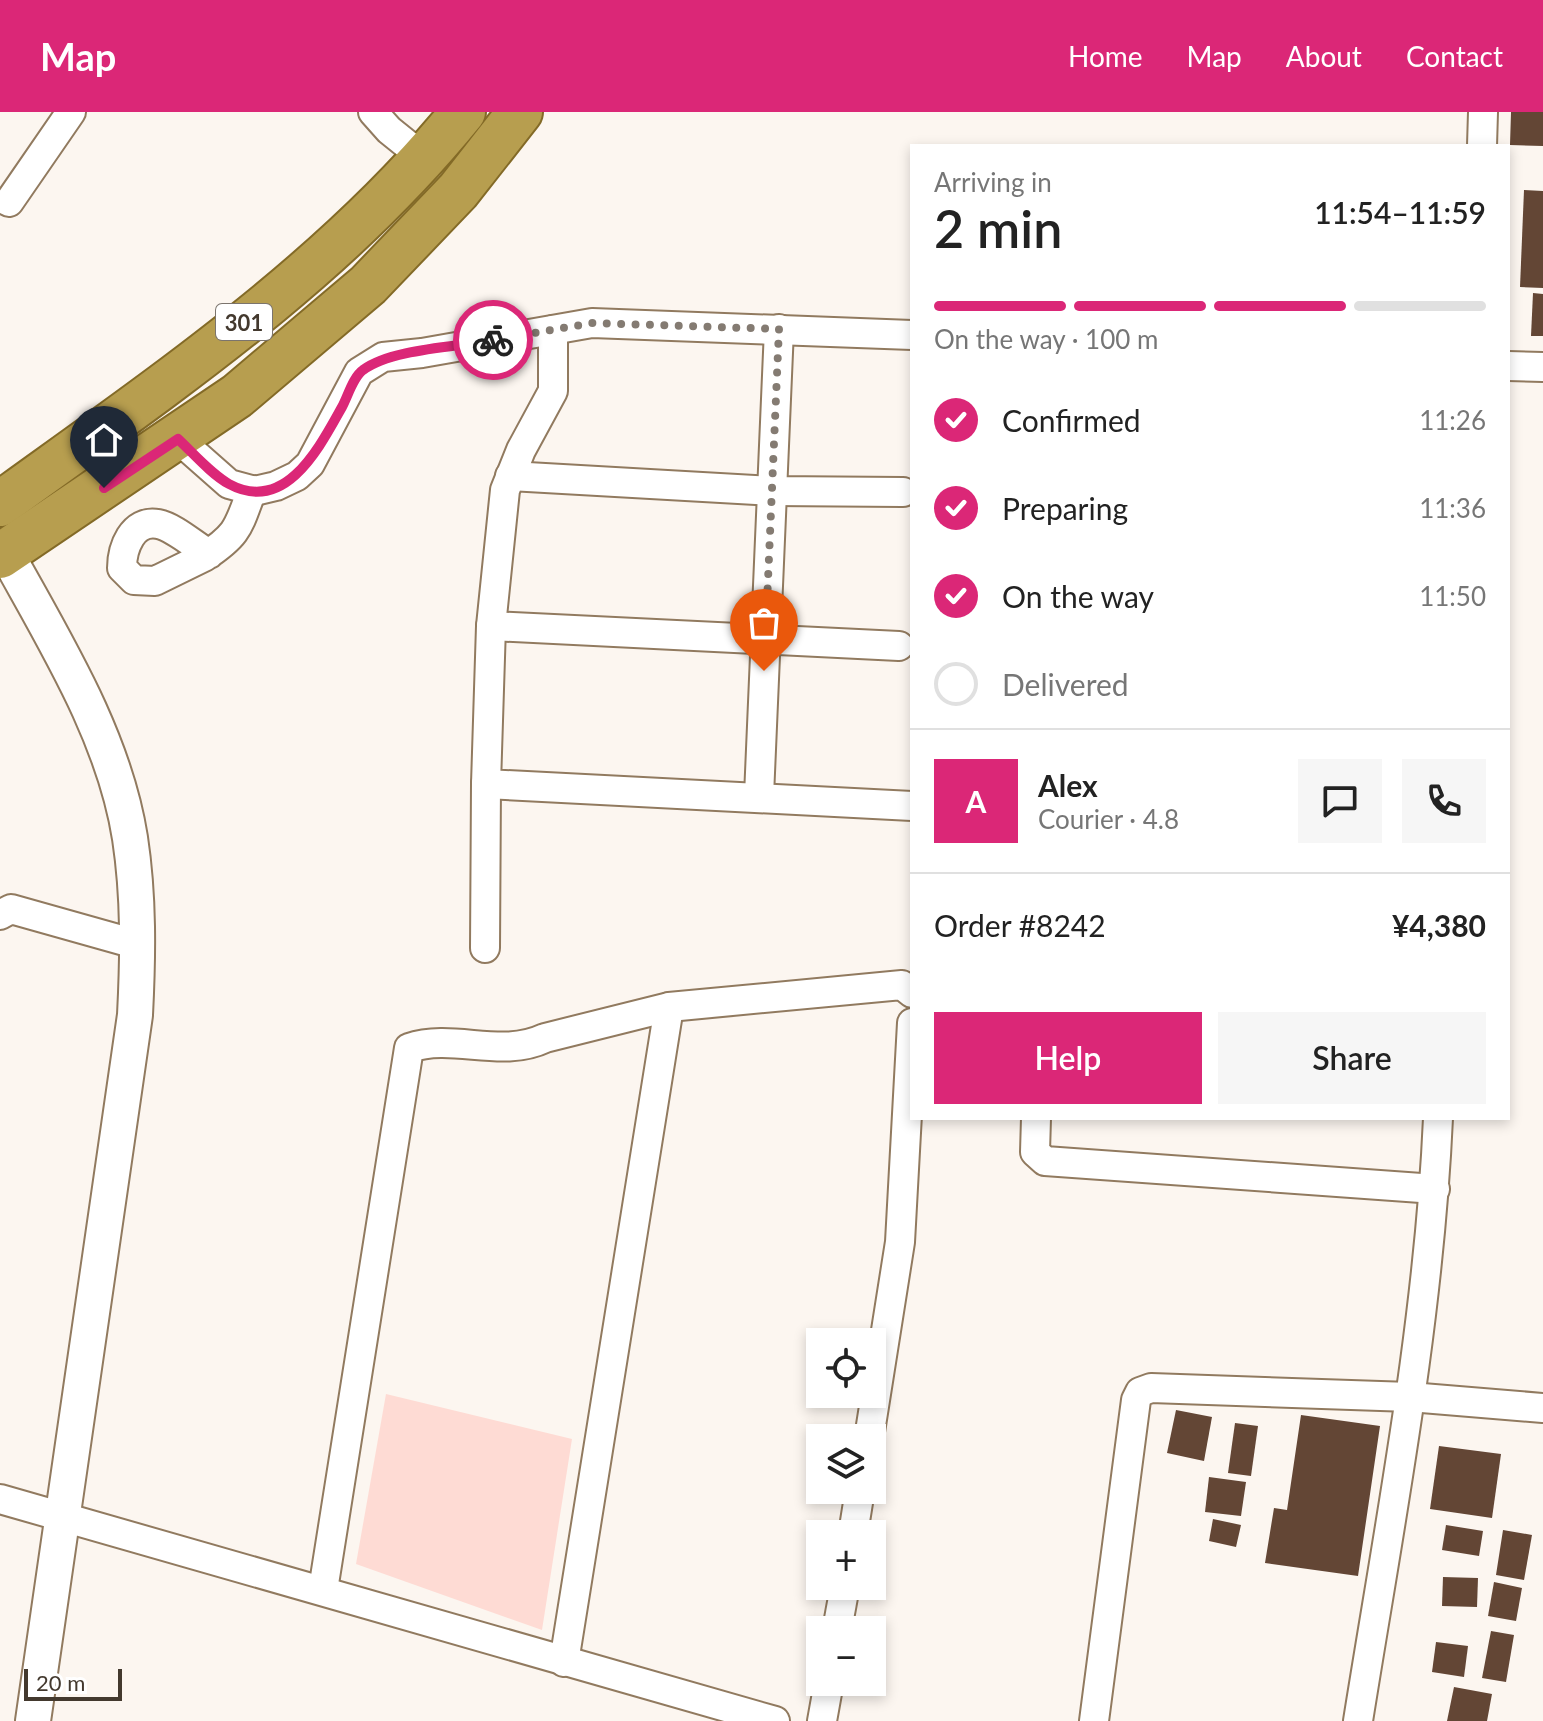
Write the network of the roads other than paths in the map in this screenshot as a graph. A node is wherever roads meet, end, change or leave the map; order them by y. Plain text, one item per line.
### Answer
1 (71, 112) edge
2 (373, 112) edge
3 (463, 112) edge
4 (520, 112) edge
5 (1483, 112) edge
6 (1482, 144) edge
7 (425, 159) junction
8 (9, 202) dead end
9 (779, 329) junction
10 (553, 330) junction
11 (910, 335) edge
12 (1510, 366) edge
13 (1543, 367) edge
14 (178, 439) junction
15 (510, 476) junction
16 (252, 490) junction
17 (772, 491) junction
18 (903, 492) dead end
19 (0, 504) edge
20 (2, 551) edge
21 (209, 554) dead end
22 (491, 626) junction
23 (765, 640) junction
24 (899, 646) dead end
25 (486, 784) junction
26 (759, 796) junction
27 (910, 806) edge
28 (0, 915) edge
29 (139, 945) junction
30 (485, 948) dead end
31 (910, 991) edge
32 (669, 1007) junction
33 (910, 1060) edge
34 (1036, 1120) edge
35 (1438, 1120) edge
36 (1435, 1189) junction
37 (1410, 1397) junction
38 (1543, 1408) edge
39 (871, 1424) edge
40 (0, 1499) edge
41 (63, 1517) junction
42 (323, 1590) junction
43 (564, 1662) junction
44 (826, 1696) edge
45 (33, 1721) edge
46 (775, 1721) edge
47 (822, 1721) edge
48 (1094, 1721) edge
49 (1358, 1721) edge

1 - 8 street
2 - 7 street
3 - 7 highway, 301
4 - 14 highway, 301
5 - 6 street
7 - 19 highway, 301
9 - 10 street
9 - 11 street
9 - 17 street
10 - 15 street
10 - 16 street
12 - 13 street
14 - 16 street
14 - 20 highway, 301
15 - 17 street
15 - 22 street
16 - 21 street
17 - 18 street
17 - 23 street
20 - 29 street
22 - 23 street
22 - 25 street
23 - 24 street
23 - 26 street
25 - 26 street
25 - 30 street
26 - 27 street
28 - 29 street
29 - 41 street
31 - 32 street
32 - 42 street
32 - 43 street
33 - 39 street
34 - 36 street
35 - 36 street
36 - 37 street
37 - 38 street
37 - 48 street
37 - 49 street
40 - 41 street
41 - 42 street
41 - 45 street
42 - 43 street
43 - 46 street
44 - 47 street

